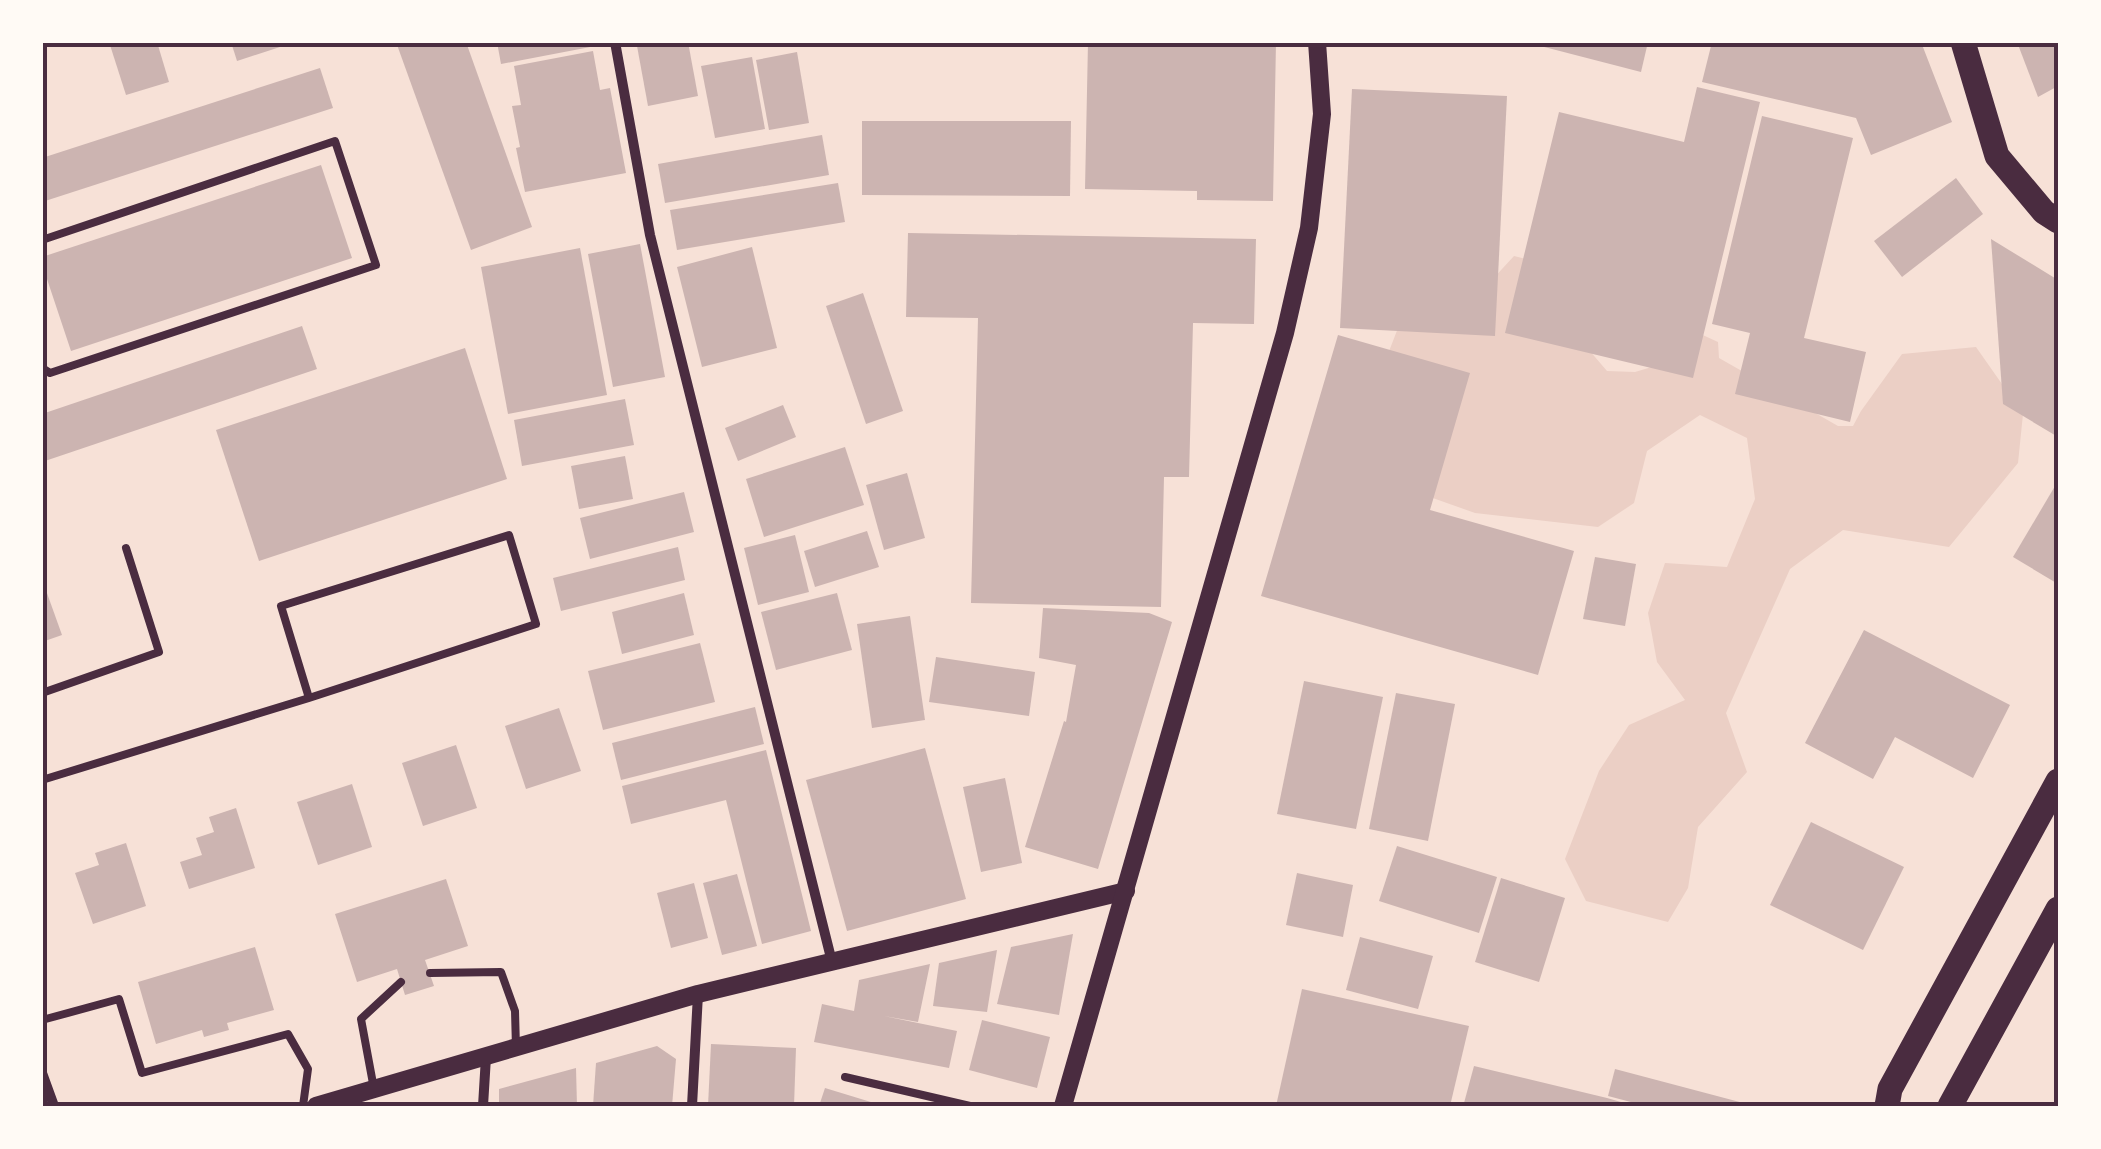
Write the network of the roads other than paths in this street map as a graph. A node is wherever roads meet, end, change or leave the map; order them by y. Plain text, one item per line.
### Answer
1 (615, 42) edge
2 (1317, 42) edge
3 (1963, 42) edge
4 (2058, 221) edge
5 (42, 240) edge
6 (42, 368) edge
7 (126, 548) dead end
8 (42, 693) edge
9 (309, 698) junction
10 (42, 780) edge
11 (2058, 781) edge
12 (1126, 891) junction
13 (2058, 909) edge
14 (832, 962) junction
15 (430, 973) dead end
16 (401, 982) dead end
17 (698, 994) junction
18 (42, 1020) edge
19 (516, 1048) junction
20 (486, 1057) junction
21 (42, 1073) edge
22 (845, 1077) dead end
23 (374, 1089) junction
24 (54, 1106) edge
25 (303, 1106) edge
26 (316, 1106) edge
27 (483, 1106) edge
28 (692, 1106) edge
29 (970, 1106) edge
30 (1063, 1106) edge
31 (1887, 1106) edge
32 (1950, 1106) edge

1 - 14 street
2 - 12 street
3 - 4 main road
5 - 6 lane
7 - 8 lane
9 - 9 lane
9 - 10 lane
11 - 31 main road
12 - 14 street
12 - 30 street
13 - 32 main road
14 - 17 street
15 - 19 lane
16 - 23 lane
17 - 19 street
17 - 28 street
18 - 25 lane
19 - 20 street
20 - 23 street
20 - 27 street
21 - 24 street
22 - 29 lane
23 - 26 street

